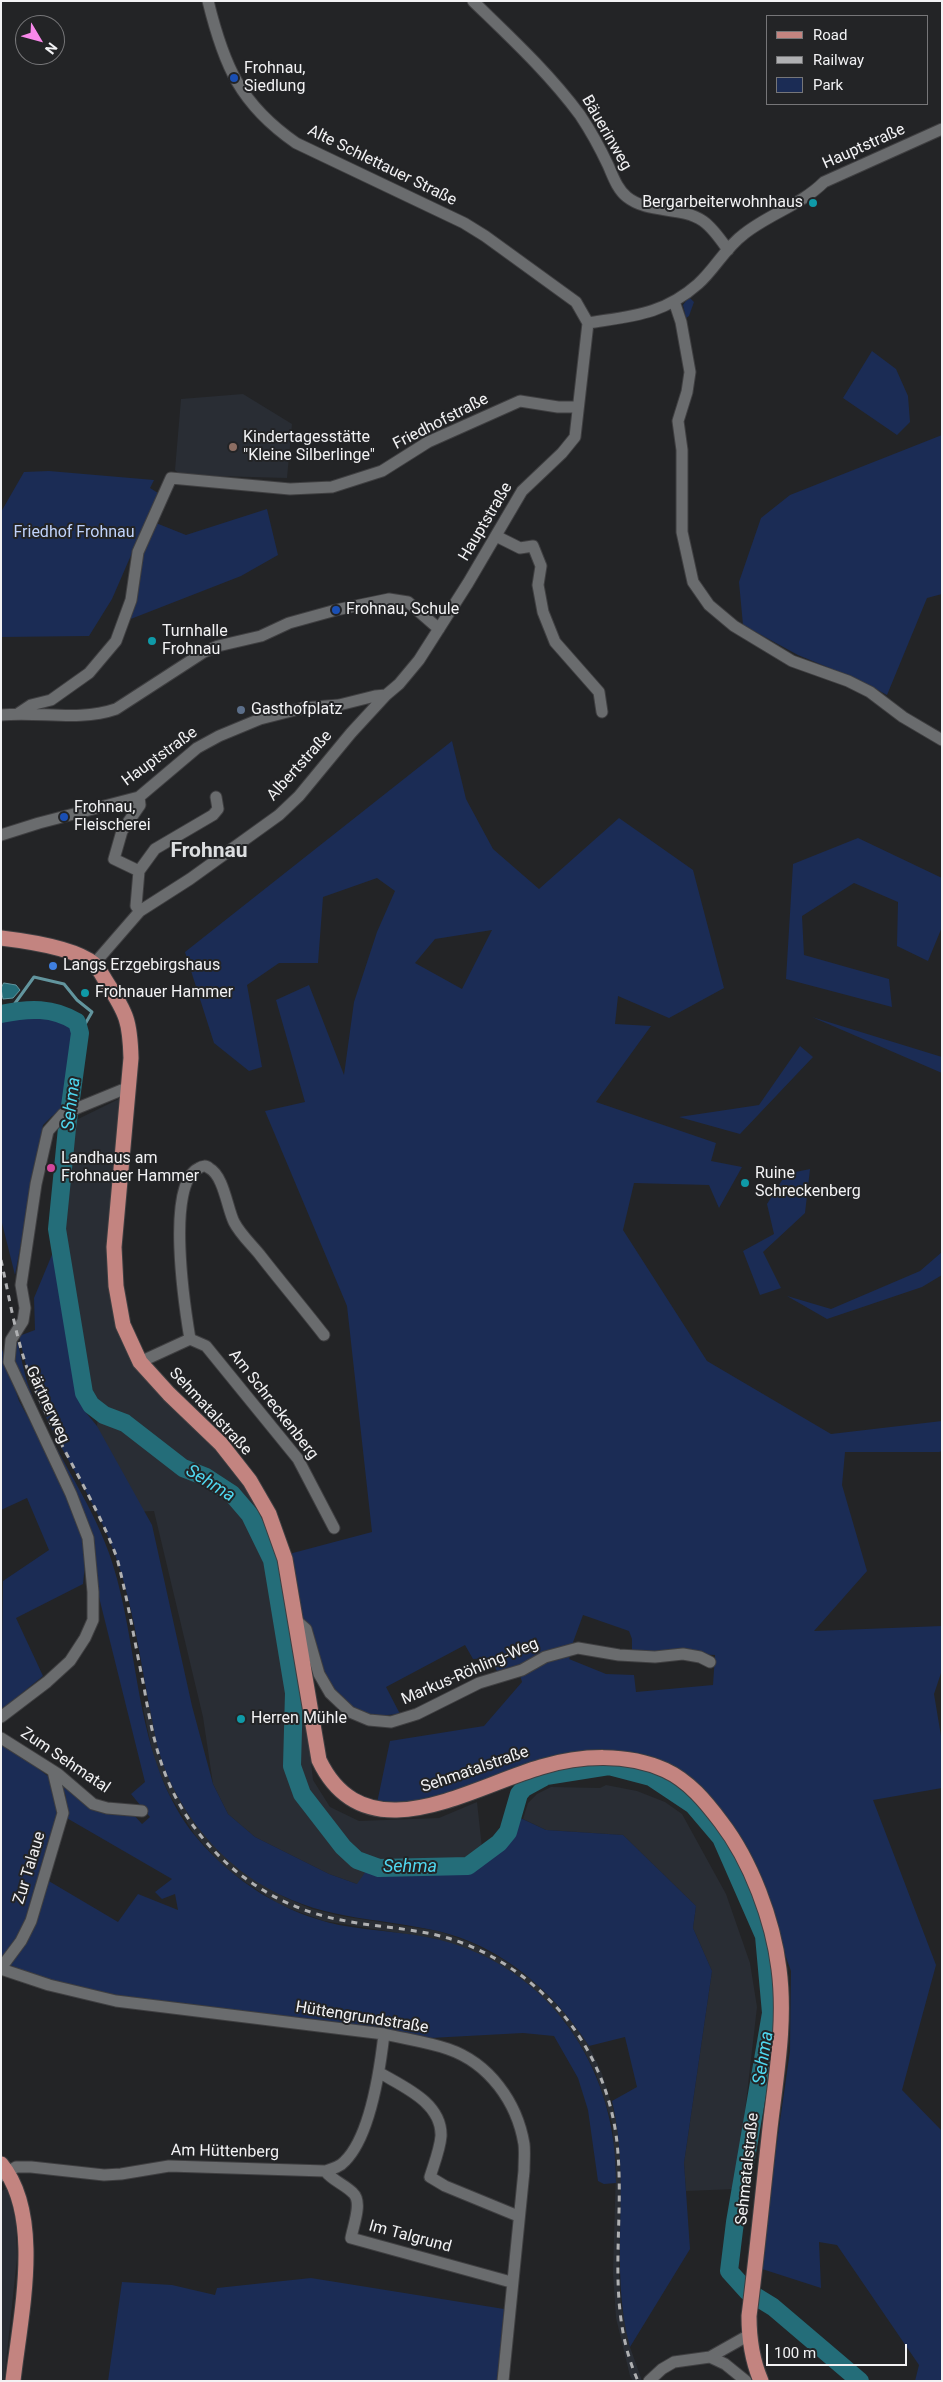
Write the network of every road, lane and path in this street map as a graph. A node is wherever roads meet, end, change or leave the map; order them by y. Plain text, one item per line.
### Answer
1 (208, 1) edge
2 (473, 1) edge
3 (942, 130) edge
4 (728, 250) junction
5 (674, 301) junction
6 (588, 322) junction
7 (578, 407) junction
8 (496, 536) junction
9 (439, 629) junction
10 (386, 695) junction
11 (602, 712) dead end
12 (19, 713) junction
13 (1, 715) edge
14 (942, 740) edge
15 (139, 797) junction
16 (216, 797) dead end
17 (1, 836) edge
18 (139, 871) junction
19 (140, 911) junction
20 (1, 938) edge
21 (94, 964) junction
22 (129, 1087) junction
23 (324, 1335) dead end
24 (190, 1339) junction
25 (140, 1362) junction
26 (334, 1528) dead end
27 (296, 1622) junction
28 (710, 1662) dead end
29 (1, 1717) edge
30 (1, 1738) edge
31 (54, 1771) junction
32 (142, 1811) dead end
33 (1, 1969) edge
34 (384, 2034) junction
35 (380, 2073) junction
36 (3, 2170) edge
37 (325, 2171) junction
38 (518, 2216) junction
39 (511, 2282) junction
40 (749, 2335) junction
41 (710, 2357) junction
42 (13, 2381) edge
43 (503, 2381) edge
44 (649, 2381) edge
45 (746, 2381) edge
46 (761, 2381) edge

1 - 6 street, Alte Schlettauer Straße
2 - 4 street, Bäuerinweg
3 - 4 street, Hauptstraße
4 - 5 street, Hauptstraße
5 - 6 street, Hauptstraße
5 - 14 street
6 - 7 street, Hauptstraße
7 - 8 street, Hauptstraße
7 - 12 street, Friedhofstraße
8 - 9 street, Hauptstraße
8 - 11 street
9 - 10 street, Hauptstraße
9 - 12 street
10 - 15 street, Hauptstraße
10 - 19 street, Albertstraße
12 - 13 street
15 - 17 street, Hauptstraße
15 - 18 street
16 - 18 street
18 - 19 street
19 - 21 street, Albertstraße
20 - 21 main road
21 - 22 main road, Sehmatalstraße
22 - 25 main road, Sehmatalstraße
22 - 29 street, Gärtnerweg
23 - 24 street
24 - 25 street
24 - 26 street, Am Schreckenberg
25 - 27 main road, Sehmatalstraße
27 - 28 street, Markus-Röhling-Weg
27 - 40 main road, Sehmatalstraße
30 - 31 street, Zum Sehmatal
31 - 32 street, Zum Sehmatal
31 - 33 street, Zur Talaue
33 - 34 street, Hüttengrundstraße
34 - 35 street
34 - 38 street, Hüttengrundstraße
35 - 37 street
35 - 38 street
36 - 37 street, Am Hüttenberg
36 - 42 main road
37 - 39 street, Im Talgrund
38 - 39 street, Hüttengrundstraße
39 - 43 street, Hüttengrundstraße
40 - 41 street
40 - 46 main road, Sehmatalstraße
41 - 44 street
41 - 45 street

